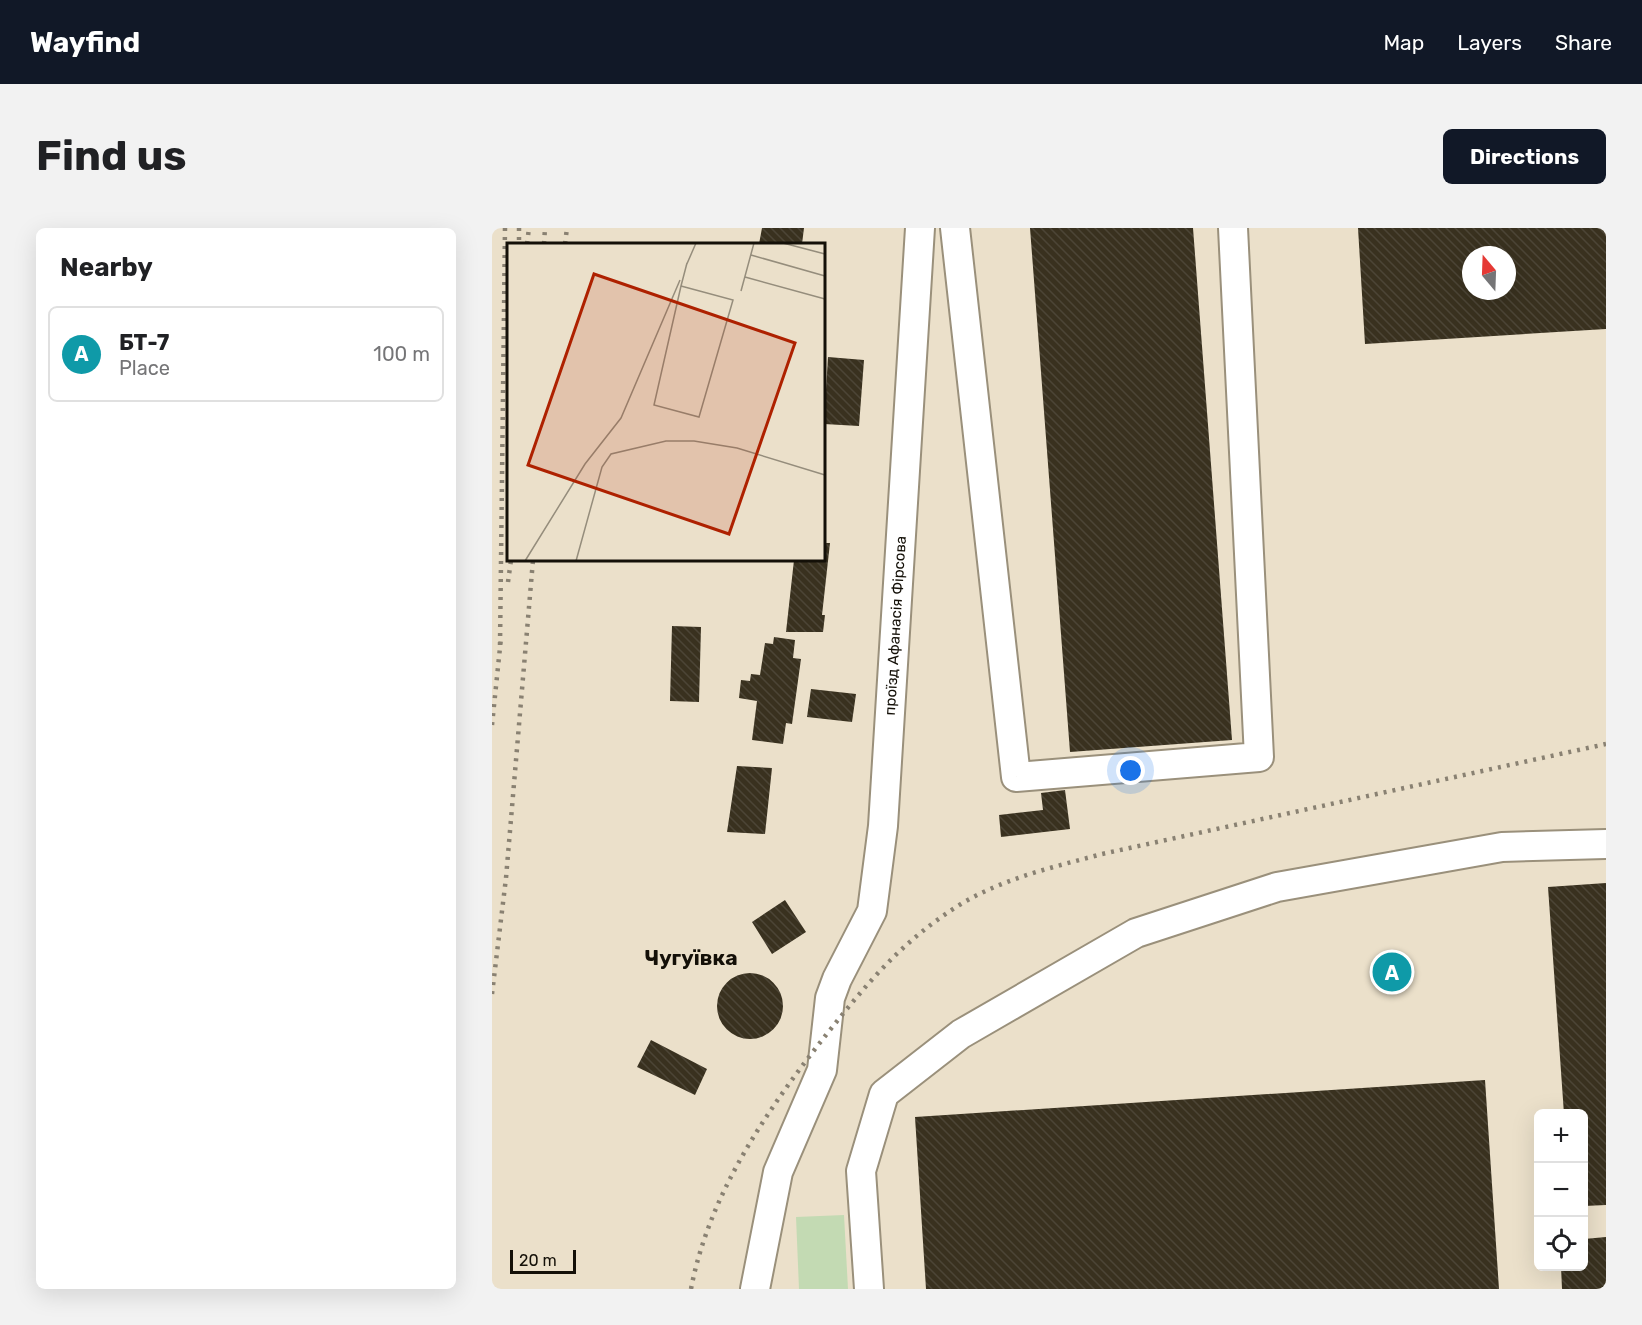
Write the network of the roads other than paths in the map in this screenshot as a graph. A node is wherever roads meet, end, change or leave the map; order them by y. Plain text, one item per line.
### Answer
1 (920, 228) edge
2 (955, 228) edge
3 (1233, 228) edge
4 (1606, 844) edge
5 (755, 1289) edge
6 (869, 1289) edge

1 - 5 street, проїзд Афанасія Фірсова
2 - 3 street
4 - 6 street

